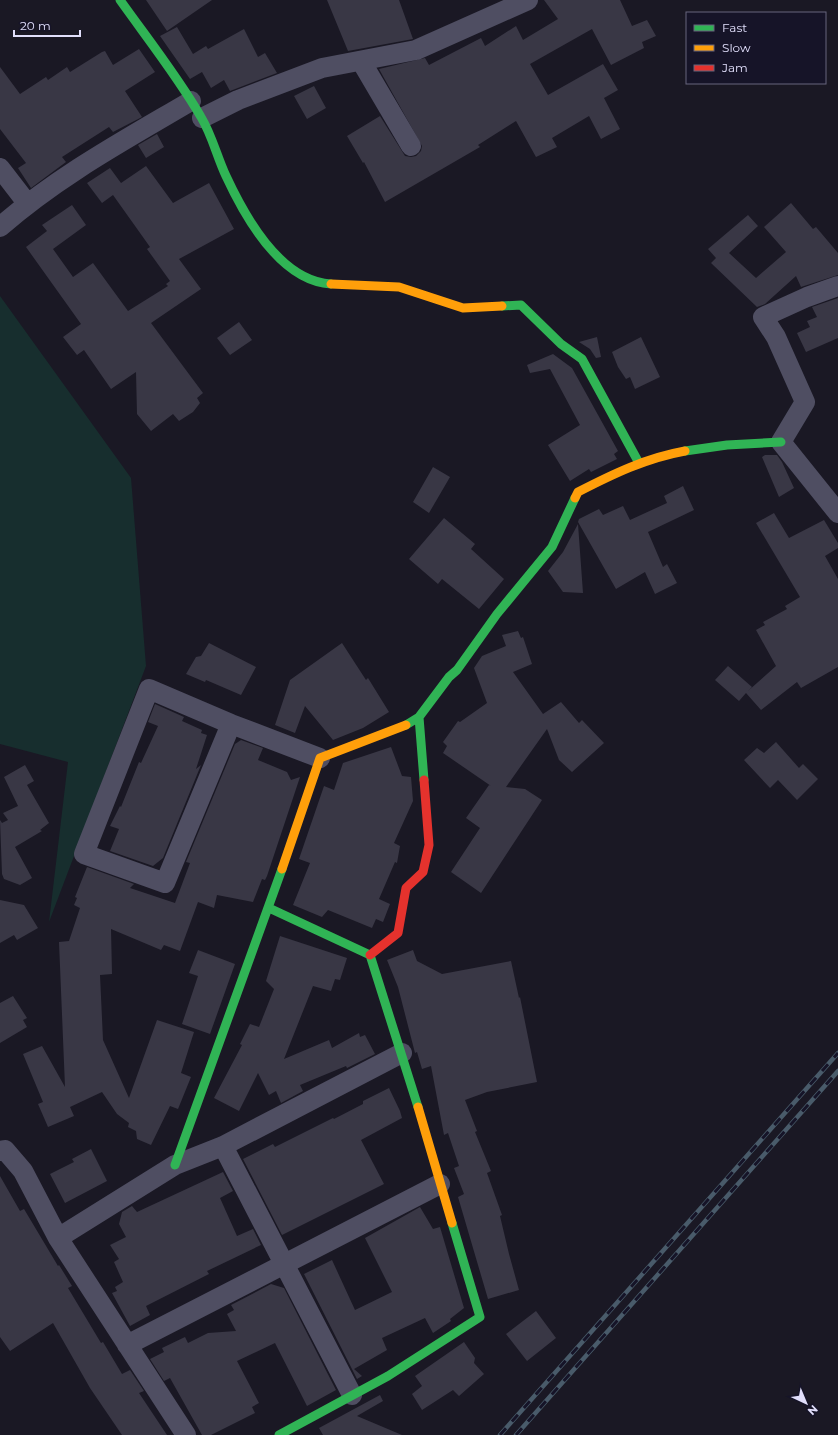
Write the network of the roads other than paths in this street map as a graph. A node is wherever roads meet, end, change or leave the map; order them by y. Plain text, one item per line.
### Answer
1 (120, 0) edge
2 (528, 0) edge
3 (361, 61) junction
4 (197, 109) junction
5 (411, 146) dead end
6 (0, 168) edge
7 (27, 203) junction
8 (0, 227) edge
9 (838, 286) edge
10 (782, 442) junction
11 (639, 463) junction
12 (838, 513) edge
13 (419, 718) junction
14 (231, 724) junction
15 (320, 758) junction
16 (269, 908) junction
17 (370, 954) junction
18 (402, 1053) junction
19 (222, 1146) junction
20 (0, 1151) edge
21 (175, 1165) junction
22 (440, 1184) junction
23 (58, 1238) junction
24 (284, 1264) junction
25 (127, 1345) junction
26 (352, 1395) junction
27 (186, 1435) edge
28 (279, 1435) edge

1 - 4 street
2 - 3 street
3 - 4 street
3 - 5 street
4 - 7 street
4 - 11 street
6 - 7 street
7 - 8 street
9 - 10 street
10 - 11 street
10 - 12 street
11 - 13 street
13 - 15 street
13 - 17 street
14 - 14 street
14 - 15 street
15 - 16 street
16 - 17 street
16 - 21 street
17 - 18 street
18 - 19 street
18 - 22 street
19 - 21 street
19 - 24 street
20 - 23 street
21 - 23 street
22 - 24 street
22 - 26 street
23 - 25 street
24 - 25 street
24 - 26 street
25 - 27 street
26 - 28 street

